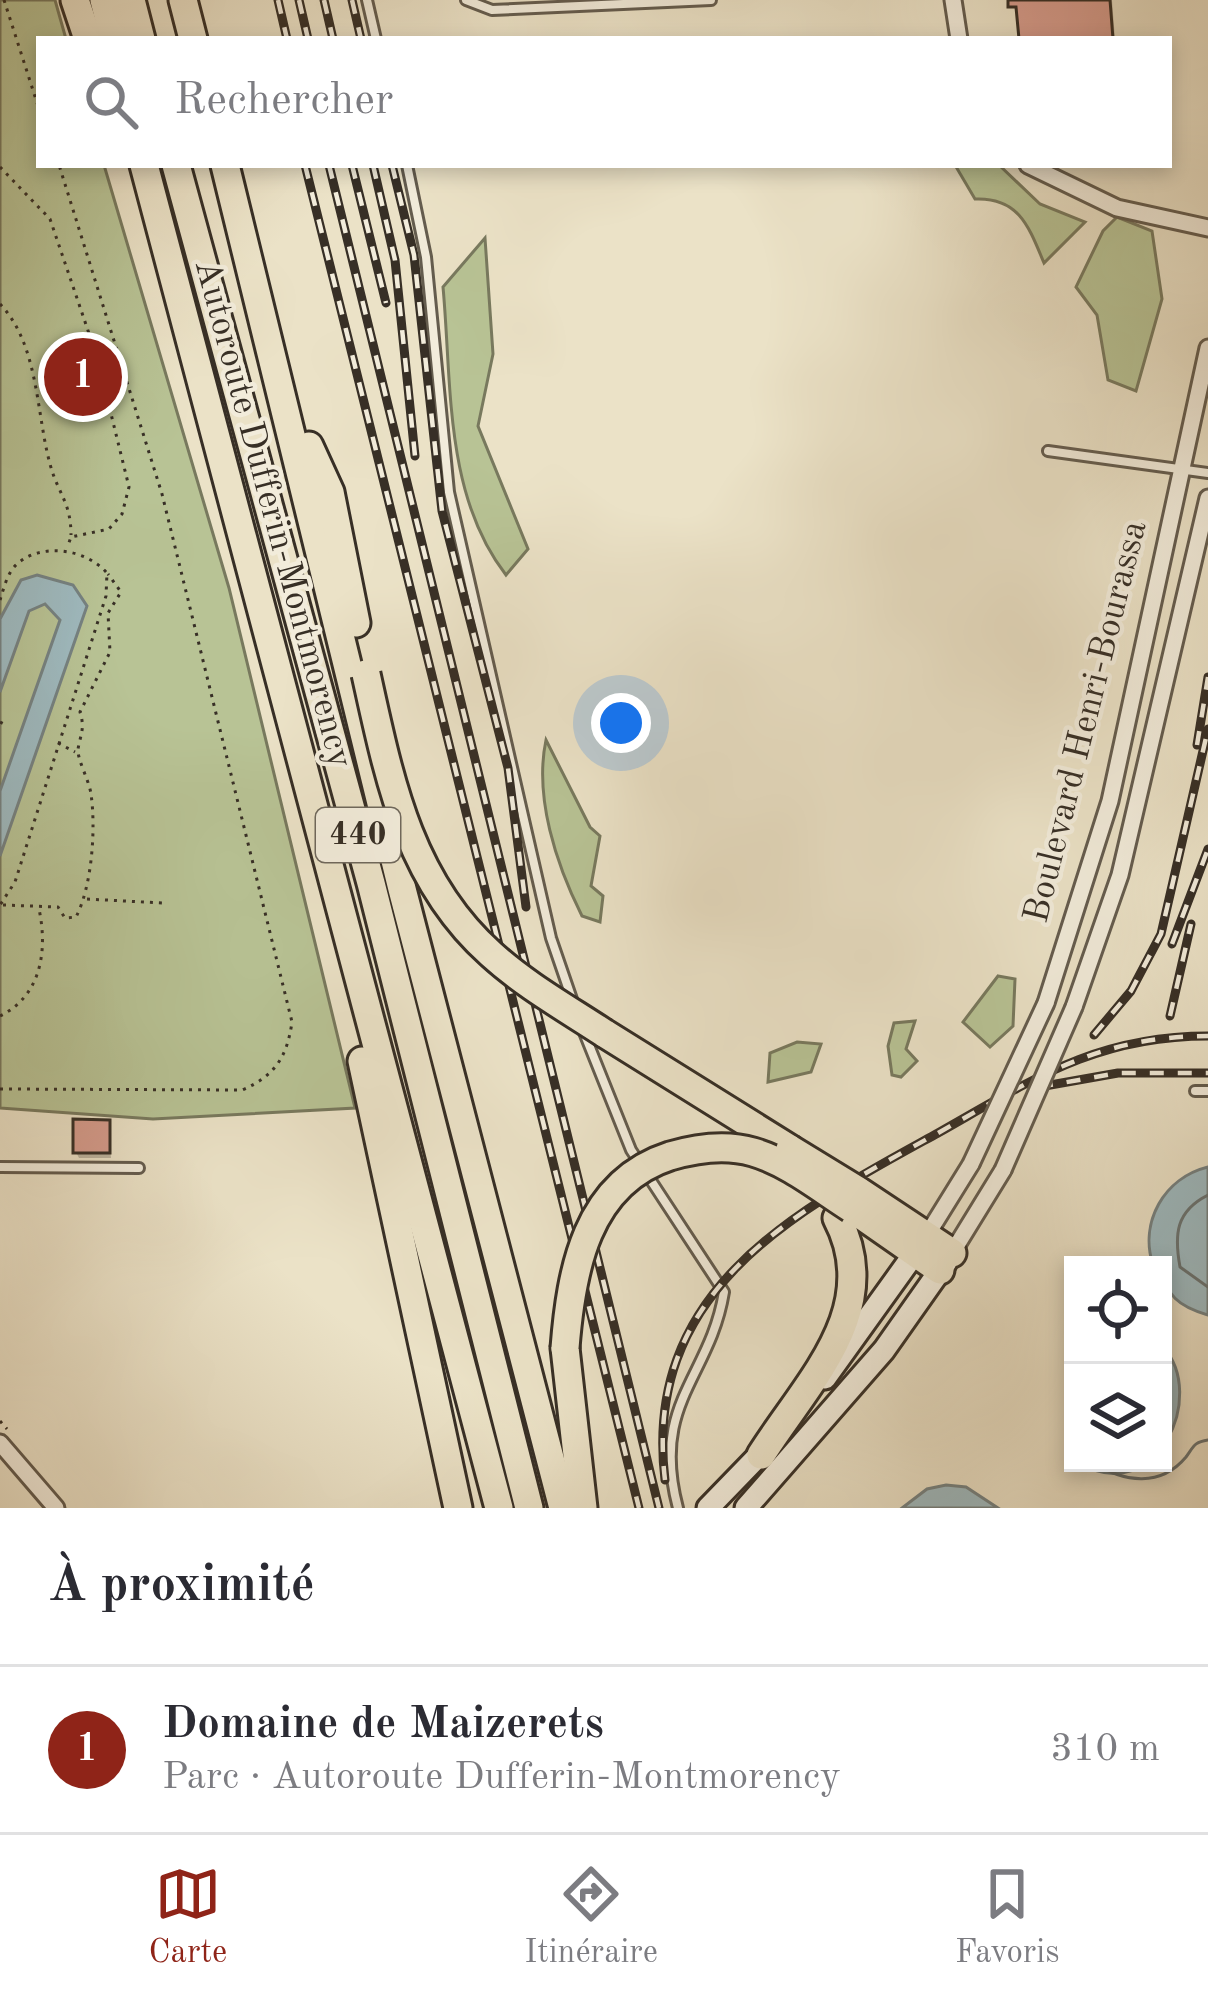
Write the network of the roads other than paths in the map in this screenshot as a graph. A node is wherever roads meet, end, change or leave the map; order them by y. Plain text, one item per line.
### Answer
1 (75, 0) edge
2 (104, 0) edge
3 (131, 0) edge
4 (183, 0) edge
5 (367, 0) edge
6 (466, 0) edge
7 (711, 0) edge
8 (953, 0) edge
9 (87, 36) edge
10 (113, 36) edge
11 (141, 36) edge
12 (192, 36) edge
13 (375, 36) edge
14 (958, 36) edge
15 (130, 168) edge
16 (145, 168) edge
17 (177, 168) edge
18 (226, 168) edge
19 (408, 168) edge
20 (1034, 168) edge
21 (1208, 228) edge
22 (184, 332) junction
23 (1208, 348) edge
24 (289, 411) junction
25 (1048, 451) dead end
26 (1182, 470) junction
27 (1208, 473) edge
28 (1208, 498) edge
29 (341, 915) junction
30 (1195, 1091) dead end
31 (1208, 1091) edge
32 (0, 1167) edge
33 (139, 1168) dead end
34 (849, 1206) junction
35 (921, 1243) junction
36 (946, 1261) junction
37 (0, 1443) edge
38 (761, 1455) junction
39 (56, 1508) edge
40 (462, 1508) edge
41 (499, 1508) edge
42 (530, 1508) edge
43 (563, 1508) edge
44 (583, 1508) edge
45 (678, 1508) edge
46 (708, 1508) edge
47 (746, 1508) edge

1 - 9 highway
2 - 10 highway
3 - 11 highway
4 - 12 highway
5 - 13 lane
6 - 7 lane
8 - 14 street
15 - 22 highway
16 - 22 highway, Autoroute Dufferin-Montmorency / 440
17 - 42 highway, Autoroute Dufferin-Montmorency / 440
18 - 24 highway
19 - 45 lane
20 - 21 street
22 - 29 highway, Autoroute Dufferin-Montmorency / 440
23 - 26 street, Boulevard Henri-Bourassa
24 - 34 highway, bridge
24 - 43 highway
25 - 26 lane
26 - 27 lane
26 - 35 street, Boulevard Henri-Bourassa, bridge
28 - 36 street, Boulevard Henri-Bourassa, bridge
29 - 40 highway
29 - 41 highway, Autoroute Dufferin-Montmorency / 440
30 - 31 lane
32 - 33 lane
34 - 35 highway
34 - 38 highway
34 - 44 highway, bridge
35 - 36 highway
35 - 38 main road, Boulevard Henri-Bourassa
36 - 47 main road, Boulevard Henri-Bourassa
37 - 39 street
38 - 46 main road, Boulevard Henri-Bourassa

